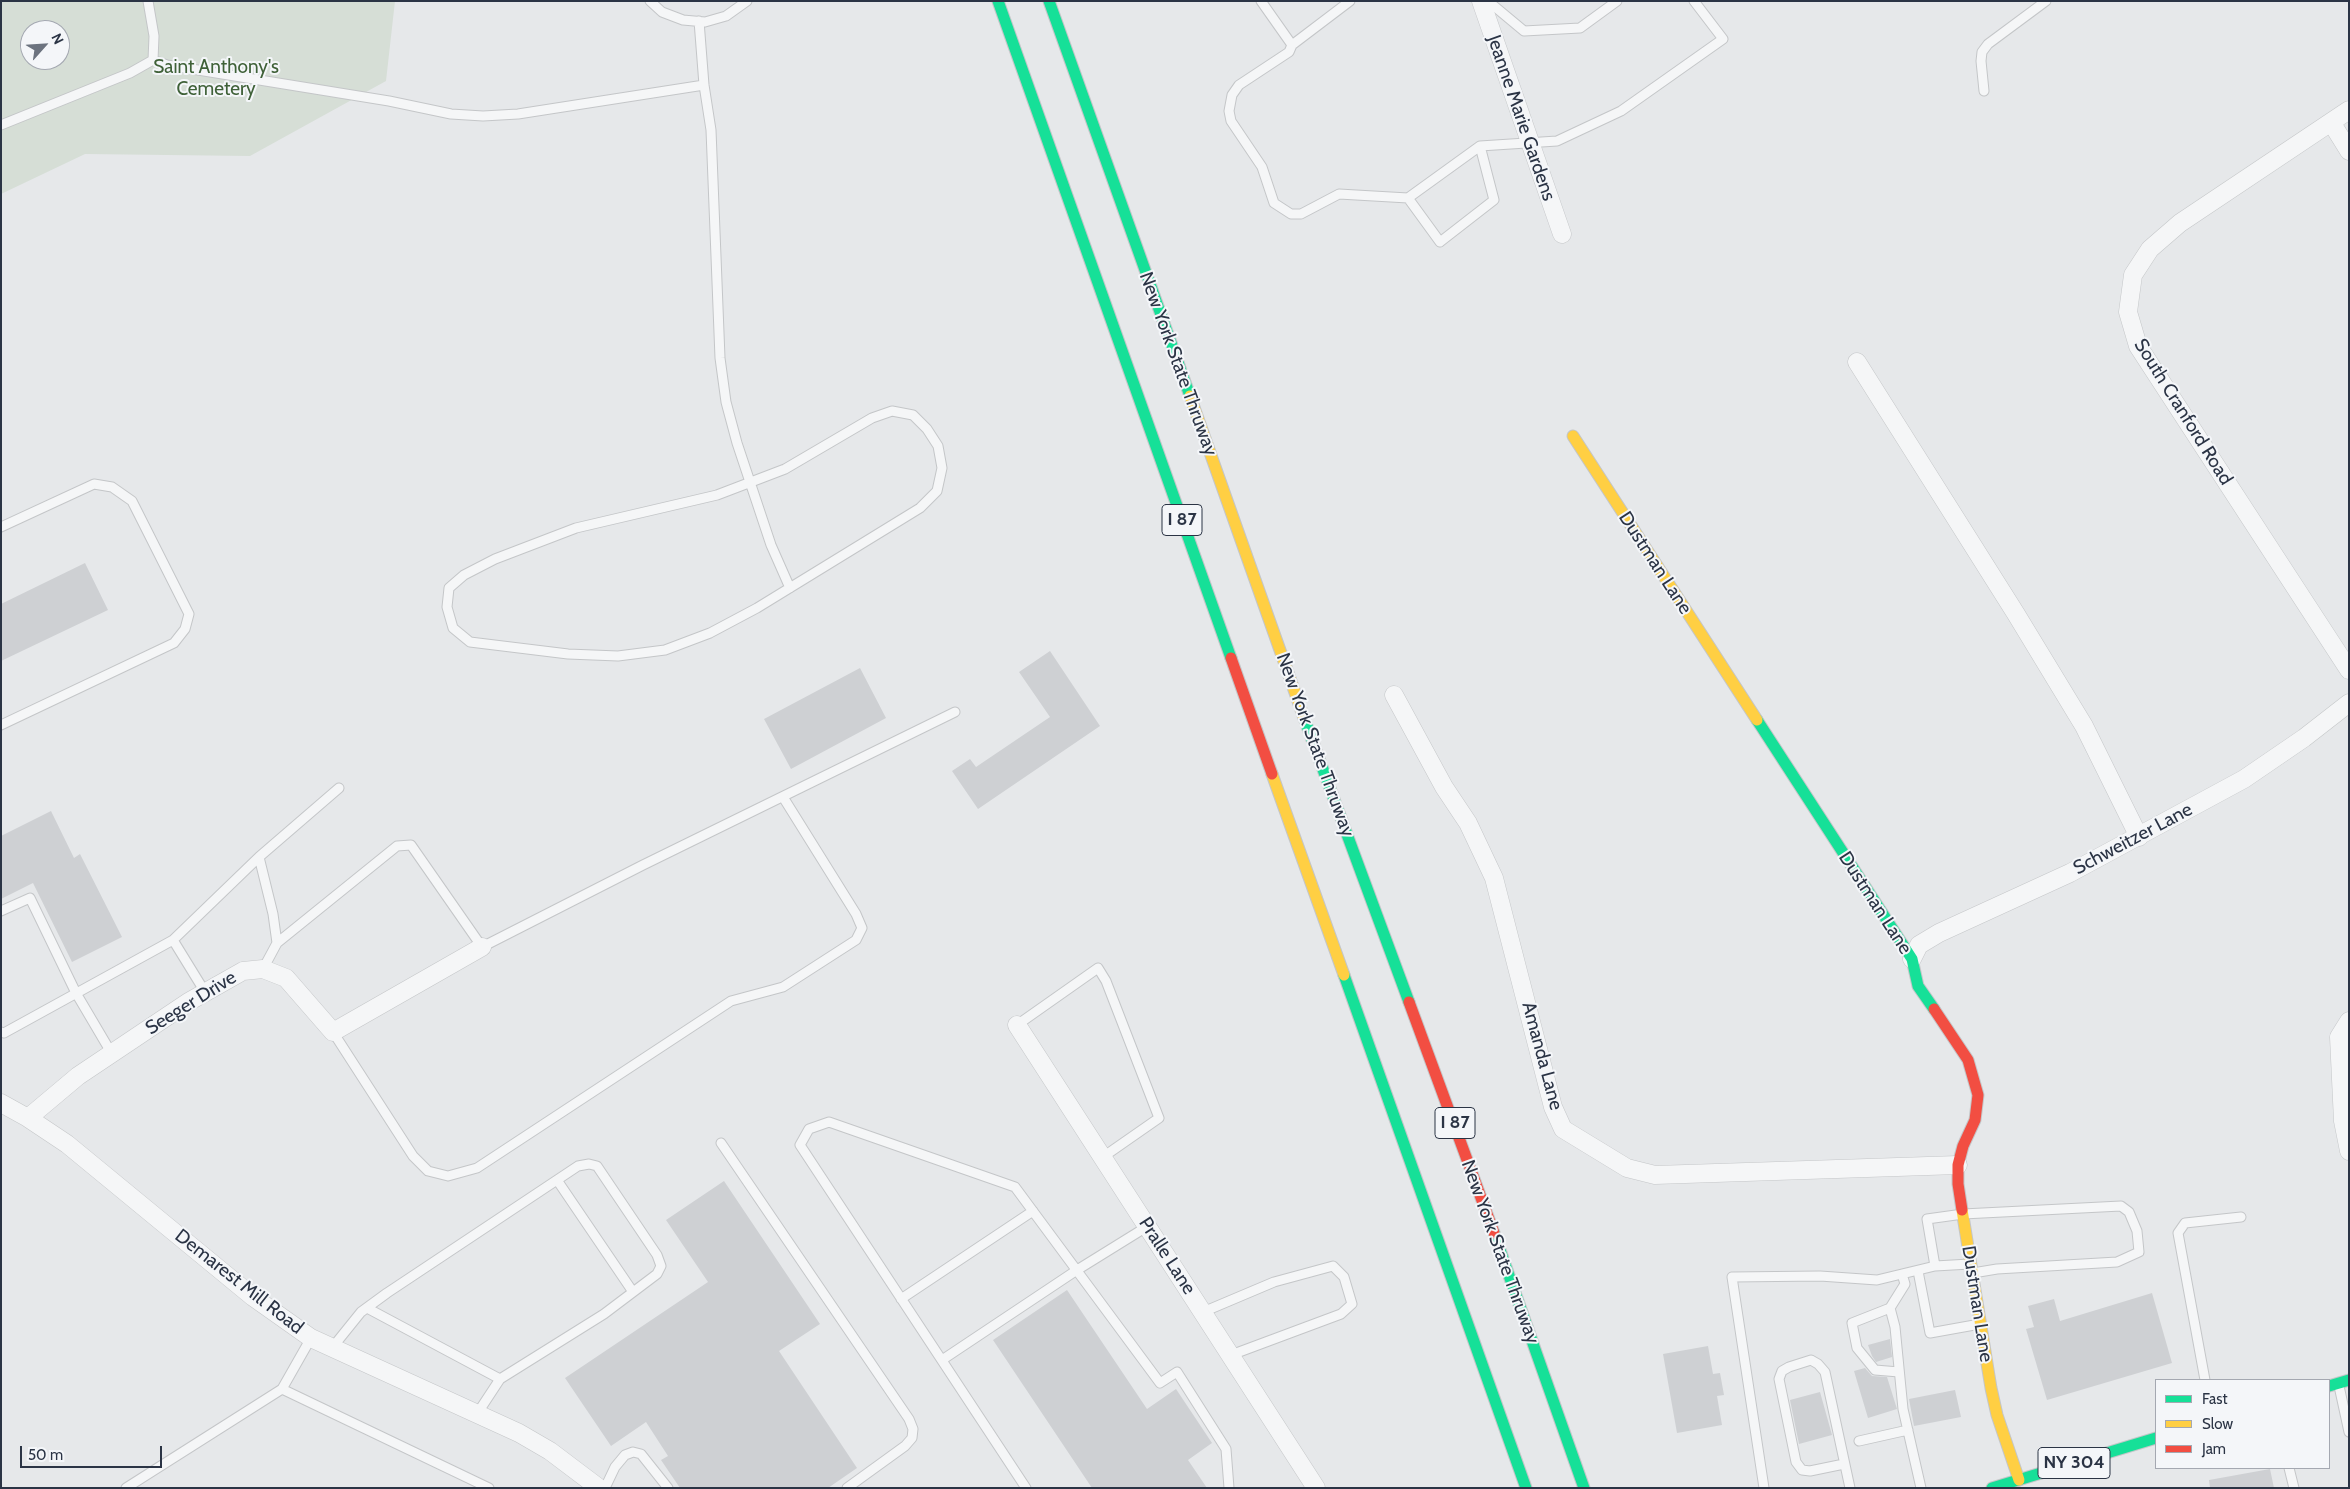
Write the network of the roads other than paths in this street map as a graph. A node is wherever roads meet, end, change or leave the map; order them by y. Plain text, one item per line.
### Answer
1 (148, 1) edge
2 (650, 1) edge
3 (747, 1) edge
4 (998, 1) edge
5 (1049, 1) edge
6 (1261, 1) edge
7 (1350, 1) edge
8 (1481, 1) edge
9 (1488, 1) edge
10 (1617, 1) edge
11 (1694, 1) edge
12 (2046, 1) edge
13 (699, 21) junction
14 (1292, 45) junction
15 (153, 60) junction
16 (704, 85) junction
17 (1984, 91) dead end
18 (2349, 110) edge
19 (2331, 122) junction
20 (1, 125) edge
21 (1529, 142) junction
22 (1480, 146) junction
23 (2349, 151) edge
24 (1408, 198) junction
25 (1562, 234) dead end
26 (1857, 362) dead end
27 (1573, 436) dead end
28 (751, 482) junction
29 (1, 527) edge
30 (790, 588) junction
31 (2349, 670) edge
32 (1394, 695) dead end
33 (2349, 702) edge
34 (955, 712) dead end
35 (1, 724) edge
36 (339, 788) dead end
37 (783, 797) junction
38 (2138, 837) junction
39 (259, 857) junction
40 (1, 911) edge
41 (173, 940) junction
42 (277, 943) junction
43 (482, 947) junction
44 (1912, 959) junction
45 (263, 969) junction
46 (205, 992) junction
47 (76, 993) junction
48 (2349, 1021) edge
49 (1017, 1025) joint
50 (1, 1032) edge
51 (333, 1032) junction
52 (112, 1054) junction
53 (1, 1103) edge
54 (28, 1118) junction
55 (721, 1143) dead end
56 (2349, 1151) edge
57 (1103, 1157) junction
58 (1958, 1165) junction
59 (557, 1180) junction
60 (1033, 1211) junction
61 (1963, 1214) junction
62 (2241, 1217) dead end
63 (1148, 1226) junction
64 (1935, 1266) junction
65 (1972, 1268) junction
66 (1077, 1270) junction
67 (1918, 1271) junction
68 (1902, 1274) junction
69 (633, 1292) junction
70 (901, 1298) junction
71 (368, 1308) junction
72 (1890, 1308) junction
73 (1203, 1312) junction
74 (1980, 1324) junction
75 (312, 1338) junction
76 (332, 1348) junction
77 (1231, 1355) junction
78 (942, 1360) junction
79 (1899, 1372) junction
80 (500, 1379) junction
81 (2205, 1379) edge
82 (2339, 1383) edge
83 (282, 1389) junction
84 (477, 1414) junction
85 (1908, 1430) junction
86 (2349, 1432) edge
87 (2155, 1438) edge
88 (1859, 1441) dead end
89 (1844, 1464) junction
90 (2289, 1469) edge
91 (2019, 1480) junction
92 (126, 1488) edge
93 (489, 1488) edge
94 (599, 1488) edge
95 (605, 1488) edge
96 (668, 1488) edge
97 (847, 1488) edge
98 (1026, 1488) edge
99 (1229, 1488) edge
100 (1316, 1488) edge
101 (1524, 1488) edge
102 (1585, 1488) edge
103 (1764, 1488) edge
104 (1850, 1488) edge
105 (1921, 1488) edge
106 (1992, 1488) edge
107 (2294, 1488) edge

1 - 15 lane
2 - 13 lane
3 - 13 lane
4 - 101 main road, I 87
5 - 102 main road, New York State Thruway / I 87
6 - 14 lane
7 - 14 lane
8 - 21 street, Jeanne Marie Gardens
9 - 10 lane
11 - 21 lane
12 - 17 lane
13 - 16 lane
14 - 24 lane
15 - 16 lane
15 - 20 lane
16 - 28 lane
18 - 19 street, South Cranford Road
19 - 23 street
19 - 31 street, South Cranford Road
21 - 22 lane
21 - 25 street, Jeanne Marie Gardens
22 - 24 lane
22 - 24 lane
26 - 38 street
27 - 44 main road, Dustman Lane
28 - 30 lane
28 - 30 lane
28 - 30 lane
29 - 35 lane
32 - 58 street, Amanda Lane
33 - 38 street, Schweitzer Lane
34 - 37 lane
36 - 39 lane
37 - 43 lane
37 - 51 lane
38 - 44 street, Schweitzer Lane
39 - 41 lane
39 - 42 lane
40 - 47 lane
41 - 46 lane
41 - 47 lane
42 - 43 lane
42 - 45 lane
43 - 51 street
44 - 58 main road, Dustman Lane
45 - 46 street, Seeger Drive
45 - 51 street, Seeger Drive
46 - 52 street, Seeger Drive
47 - 50 lane
47 - 52 lane
48 - 56 street
49 - 57 street, Pralle Lane
49 - 57 lane
52 - 54 street, Seeger Drive
53 - 54 street, Demarest Mill Road
54 - 75 street, Demarest Mill Road
55 - 97 lane
57 - 63 street, Pralle Lane
58 - 61 main road, Dustman Lane
59 - 69 lane
59 - 69 lane
59 - 71 lane
60 - 66 lane
60 - 70 lane
60 - 70 lane
61 - 64 lane
61 - 65 main road, Dustman Lane
61 - 65 lane
62 - 81 lane
63 - 66 lane
63 - 73 street, Pralle Lane
64 - 65 lane
64 - 67 lane
65 - 74 main road, Dustman Lane
66 - 78 lane
66 - 99 lane
67 - 68 lane
67 - 74 lane
68 - 72 lane
68 - 103 lane
69 - 80 lane
70 - 78 lane
71 - 76 lane
71 - 80 lane
72 - 79 lane
72 - 79 lane
73 - 77 street, Pralle Lane
73 - 77 lane
74 - 91 main road, Dustman Lane
75 - 76 street, Demarest Mill Road
75 - 83 lane
76 - 84 street, Demarest Mill Road
77 - 100 street, Pralle Lane
78 - 98 lane
79 - 85 lane
80 - 84 lane
82 - 86 lane
83 - 92 lane
83 - 93 lane
84 - 94 street, Demarest Mill Road
85 - 88 lane
85 - 105 lane
87 - 91 main road, NY 304
89 - 89 lane
89 - 104 lane
90 - 107 lane
91 - 106 main road, NY 304
95 - 96 lane

